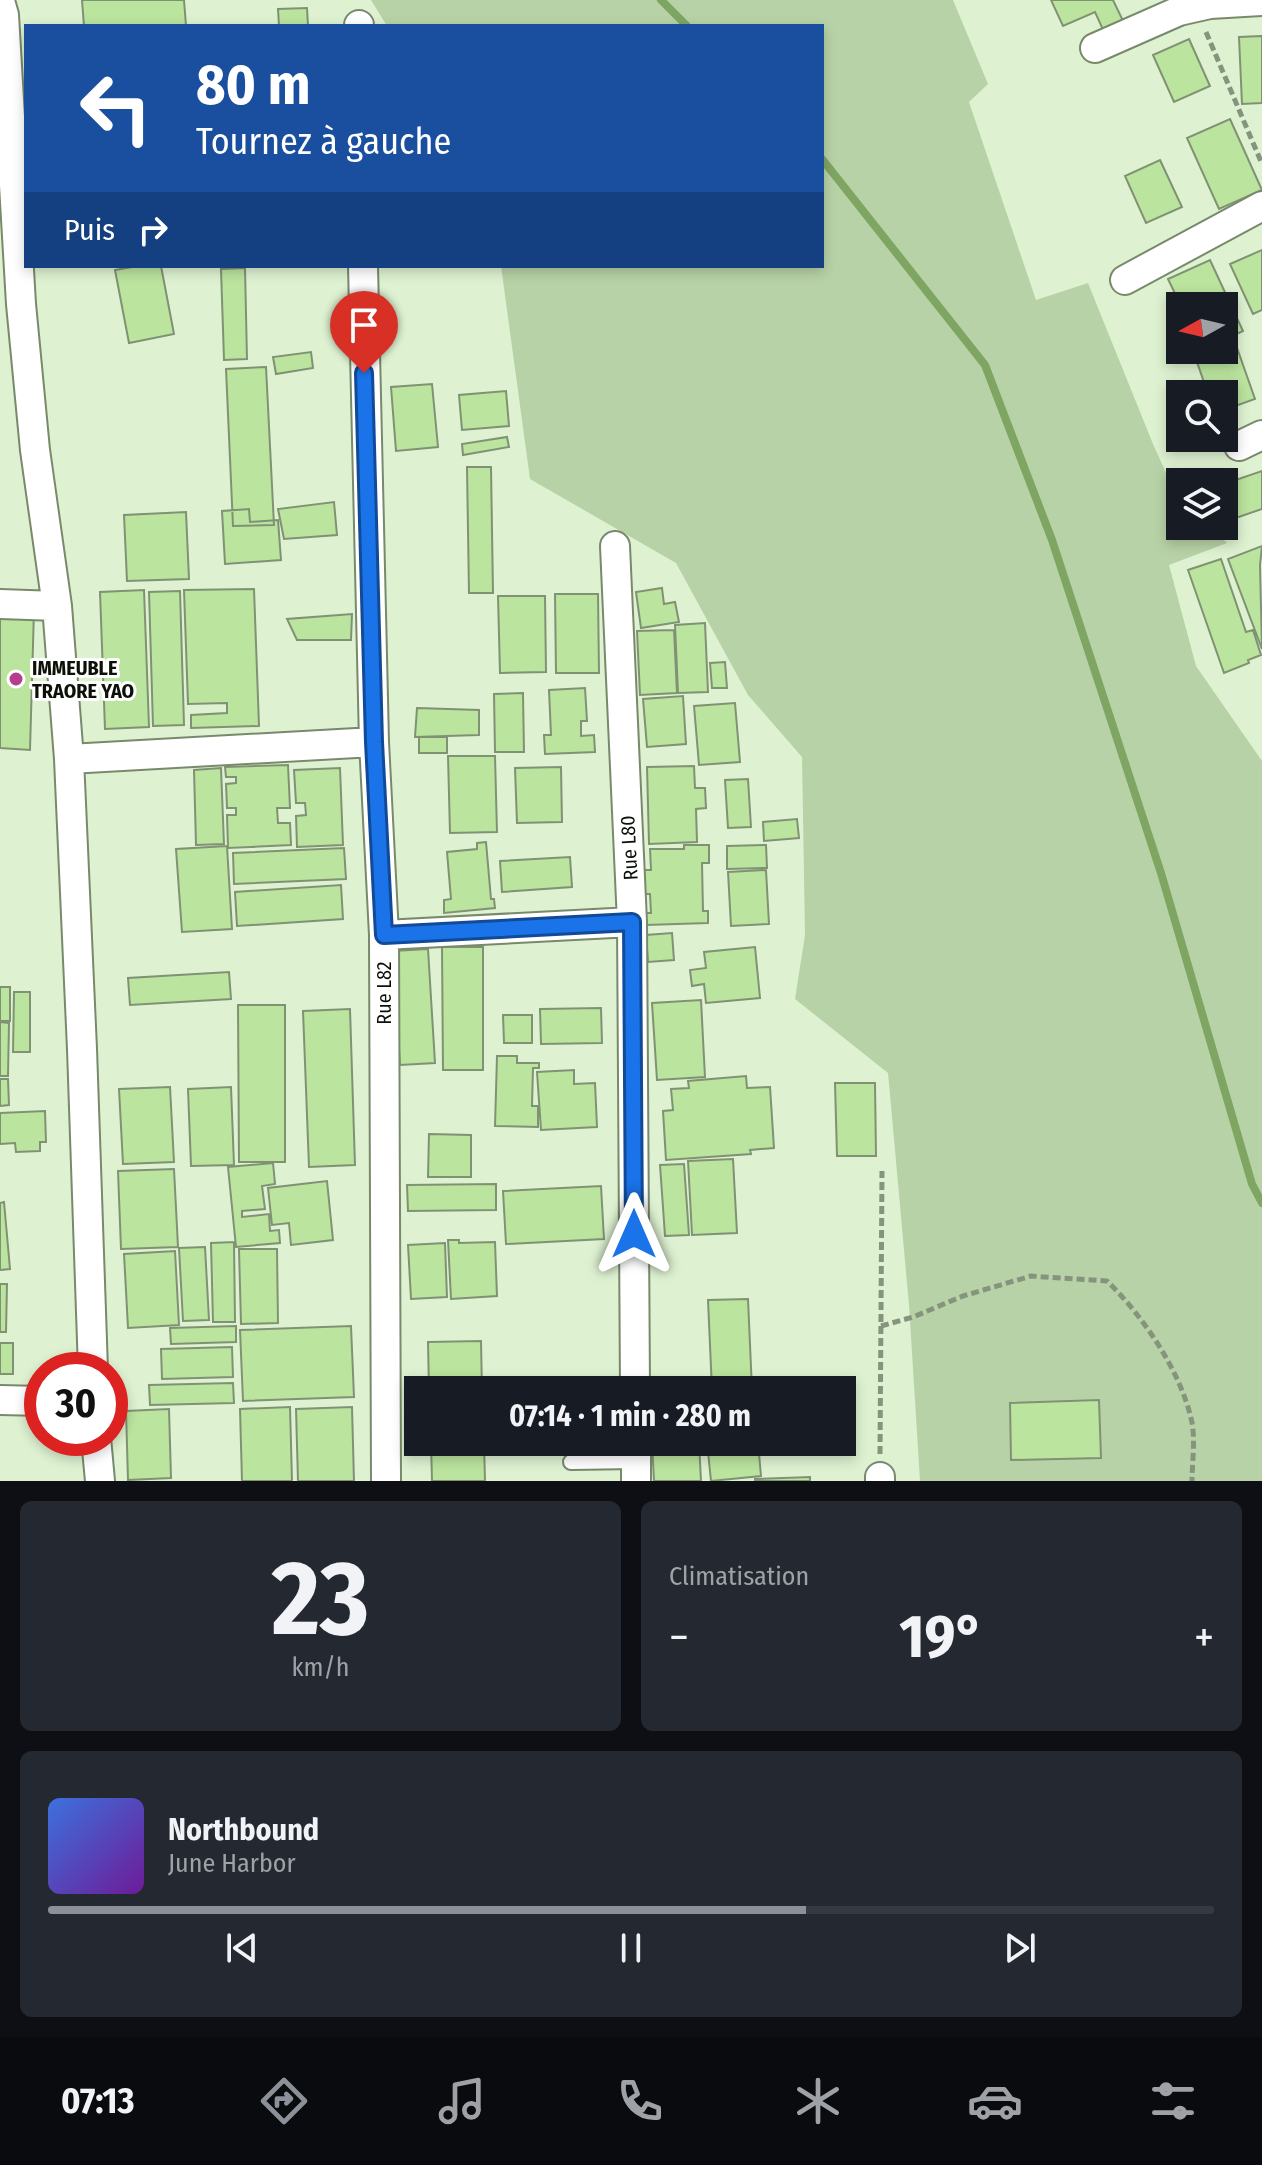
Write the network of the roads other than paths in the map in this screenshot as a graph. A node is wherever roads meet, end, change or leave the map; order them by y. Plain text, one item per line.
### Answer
1 (0, 1) edge
2 (1262, 1) edge
3 (1095, 48) dead end
4 (1262, 206) edge
5 (363, 268) edge
6 (1125, 280) dead end
7 (10, 304) edge
8 (615, 546) dead end
9 (0, 604) edge
10 (57, 606) junction
11 (374, 742) junction
12 (69, 759) junction
13 (632, 922) junction
14 (384, 935) junction
15 (92, 1352) edge
16 (635, 1376) edge
17 (0, 1400) edge
18 (24, 1401) edge
19 (98, 1456) edge
20 (636, 1461) edge
21 (571, 1462) dead end
22 (100, 1481) edge
23 (386, 1481) edge

1 - 7 street
2 - 3 street
4 - 6 street
5 - 11 street, Rue L82
7 - 10 street
8 - 13 street, Rue L80
9 - 10 street
10 - 12 street
11 - 12 street
11 - 14 street, Rue L82
12 - 15 street
13 - 14 street
13 - 16 street, Rue L80
14 - 23 street, Rue L82
17 - 18 street
19 - 22 street
20 - 21 lane

